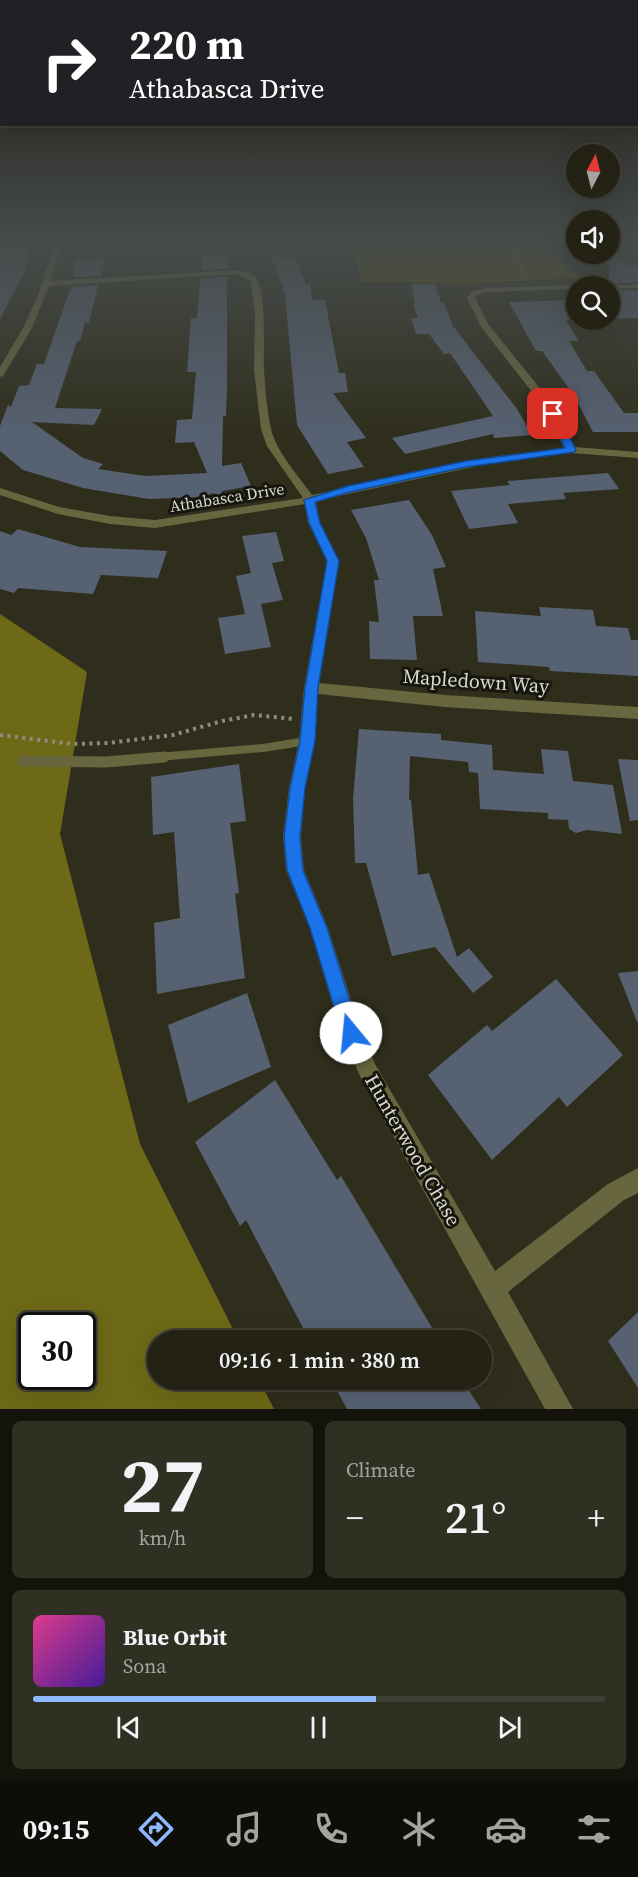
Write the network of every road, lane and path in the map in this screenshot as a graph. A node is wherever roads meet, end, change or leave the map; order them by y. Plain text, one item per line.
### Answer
1 (36, 310) edge
2 (259, 310) edge
3 (477, 310) edge
4 (0, 374) edge
5 (571, 450) junction
6 (638, 455) edge
7 (0, 491) edge
8 (310, 500) junction
9 (311, 688) junction
10 (638, 713) edge
11 (309, 720) junction
12 (0, 735) edge
13 (308, 741) junction
14 (23, 761) dead end
15 (638, 1180) edge
16 (493, 1288) junction
17 (560, 1409) edge

1 - 4 street
2 - 8 street, Hunterwood Chase
3 - 5 street
5 - 6 street, Athabasca Drive
5 - 8 street, Athabasca Drive
7 - 8 street, Athabasca Drive
8 - 9 street, Hunterwood Chase
9 - 10 street, Mapledown Way
9 - 11 street, Hunterwood Chase
11 - 12 path
11 - 13 street, Hunterwood Chase
13 - 14 lane
13 - 16 street, Hunterwood Chase
15 - 16 street
16 - 17 street, Hunterwood Chase

